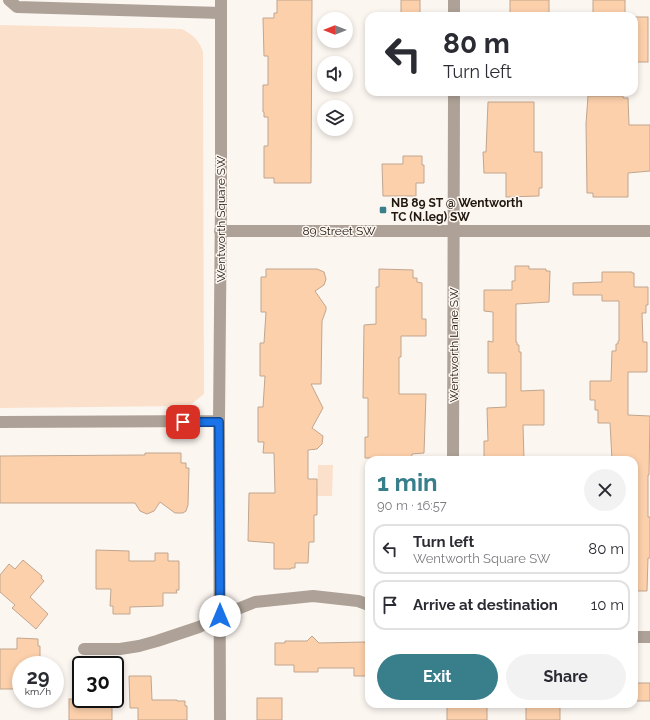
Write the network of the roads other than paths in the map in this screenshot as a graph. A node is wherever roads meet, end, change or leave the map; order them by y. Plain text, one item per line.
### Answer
1 (9, 0) edge
2 (221, 0) edge
3 (454, 0) edge
4 (221, 12) junction
5 (454, 12) edge
6 (454, 96) edge
7 (220, 231) junction
8 (454, 231) junction
9 (650, 231) edge
10 (0, 422) edge
11 (219, 422) junction
12 (454, 456) edge
13 (365, 604) edge
14 (220, 616) junction
15 (650, 637) edge
16 (638, 638) edge
17 (84, 649) dead end
18 (220, 720) edge

1 - 4 street
2 - 4 street, Wentworth Square SW
3 - 5 street
4 - 7 street, Wentworth Square SW
6 - 8 street, Wentworth Lane SW
7 - 8 street, 89 Street SW
7 - 11 street, Wentworth Square SW
8 - 9 street, 89 Street SW
8 - 12 street, Wentworth Lane SW
10 - 11 street
11 - 14 street, Wentworth Square SW
13 - 14 street
14 - 17 street
14 - 18 street, Wentworth Square SW
15 - 16 street

